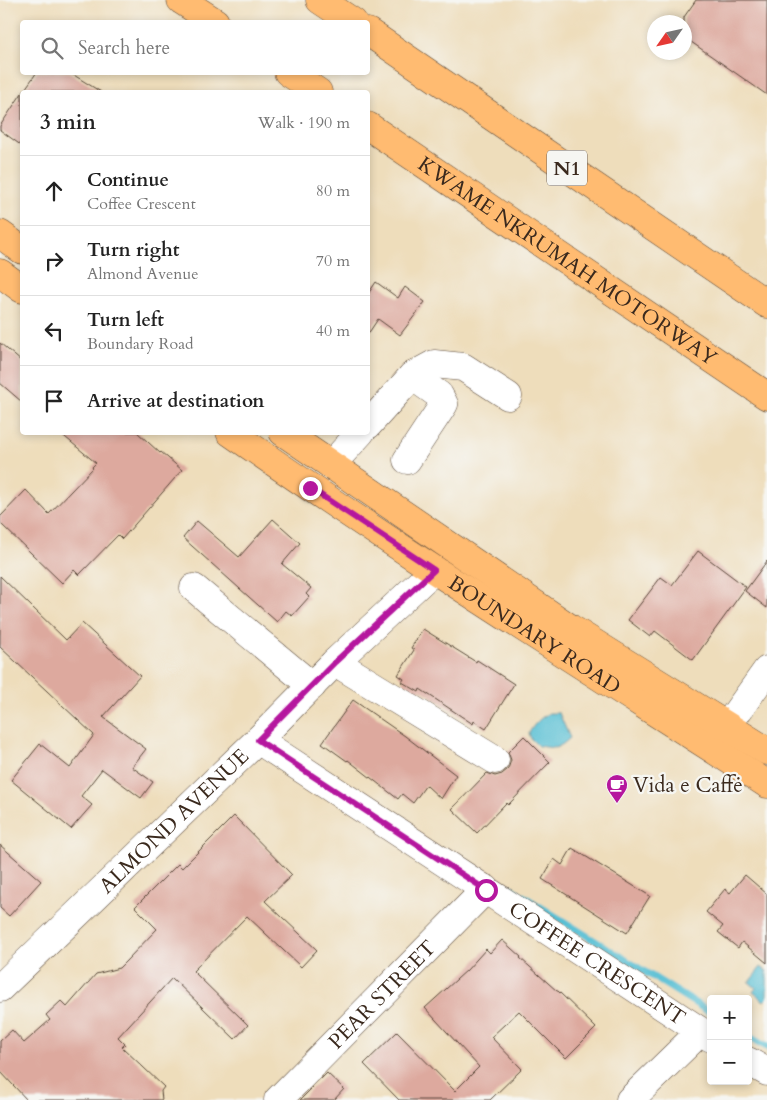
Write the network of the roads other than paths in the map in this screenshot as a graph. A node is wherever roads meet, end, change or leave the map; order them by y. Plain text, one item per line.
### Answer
1 (182, 0) edge
2 (320, 0) edge
3 (212, 20) edge
4 (351, 20) edge
5 (370, 33) edge
6 (292, 75) edge
7 (315, 90) edge
8 (370, 127) edge
9 (0, 234) edge
10 (20, 249) edge
11 (0, 273) edge
12 (20, 288) edge
13 (767, 304) edge
14 (412, 376) junction
15 (508, 396) dead end
16 (767, 396) edge
17 (370, 423) edge
18 (234, 435) edge
19 (287, 435) edge
20 (358, 435) edge
21 (407, 460) dead end
22 (331, 465) junction
23 (434, 570) junction
24 (194, 588) dead end
25 (335, 662) junction
26 (767, 670) edge
27 (312, 686) junction
28 (727, 726) junction
29 (258, 740) junction
30 (767, 751) edge
31 (495, 760) dead end
32 (767, 784) edge
33 (486, 890) junction
34 (0, 988) edge
35 (705, 1035) edge
36 (752, 1063) edge
37 (767, 1072) edge
38 (278, 1100) edge
39 (630, 1100) edge

1 - 3 main road
2 - 4 main road
5 - 13 main road, N1
6 - 7 main road
8 - 16 main road, KWAME NKRUMAH MOTORWAY
9 - 10 main road
11 - 12 main road
14 - 15 street
14 - 17 street
14 - 21 street
18 - 23 main road, BOUNDARY ROAD
19 - 22 main road, BOUNDARY ROAD
20 - 22 street
22 - 28 main road, BOUNDARY ROAD
23 - 25 street, ALMOND AVENUE
23 - 32 main road, BOUNDARY ROAD
24 - 27 street
25 - 27 street, ALMOND AVENUE
25 - 31 street
26 - 28 street
27 - 29 street, ALMOND AVENUE
28 - 30 main road, BOUNDARY ROAD
29 - 33 street, COFFEE CRESCENT
29 - 34 street, ALMOND AVENUE
33 - 35 street, COFFEE CRESCENT
33 - 38 street, PEAR STREET
35 - 39 street
36 - 37 street

